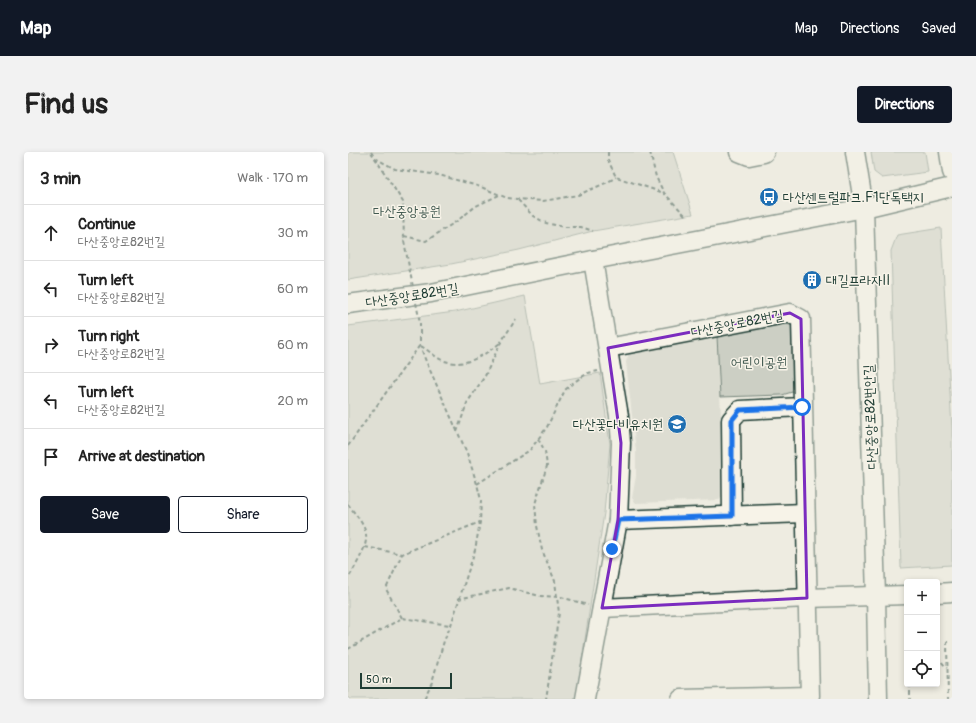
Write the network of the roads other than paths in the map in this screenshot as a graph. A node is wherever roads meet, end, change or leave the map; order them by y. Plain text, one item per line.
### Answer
1 (739, 152) edge
2 (765, 152) edge
3 (855, 152) edge
4 (948, 152) edge
5 (952, 172) edge
6 (952, 187) edge
7 (864, 208) junction
8 (593, 260) junction
9 (348, 304) edge
10 (608, 348) junction
11 (802, 407) junction
12 (805, 513) junction
13 (732, 516) junction
14 (618, 520) junction
15 (952, 592) edge
16 (940, 593) edge
17 (904, 595) edge
18 (876, 596) junction
19 (807, 598) junction
20 (602, 608) junction
21 (810, 698) edge
22 (585, 699) edge
23 (681, 699) edge
24 (878, 699) edge

1 - 2 street
3 - 7 street
4 - 5 street
6 - 7 street, 다산중앙로82번길
7 - 8 street, 다산중앙로82번길
7 - 18 street, 다산중앙로82번안길
8 - 9 street, 다산중앙로82번길
8 - 10 street
10 - 11 street, 다산중앙로82번길
10 - 14 street
11 - 12 street, 다산중앙로82번길
11 - 13 street
12 - 13 street
12 - 19 street, 다산중앙로82번길
13 - 14 street
14 - 20 street
15 - 16 street
17 - 18 street
18 - 19 street
18 - 24 street, 다산중앙로82번안길
19 - 20 street
19 - 21 street, 다산중앙로82번길
20 - 22 street
21 - 23 street, 다산중앙로82번길

